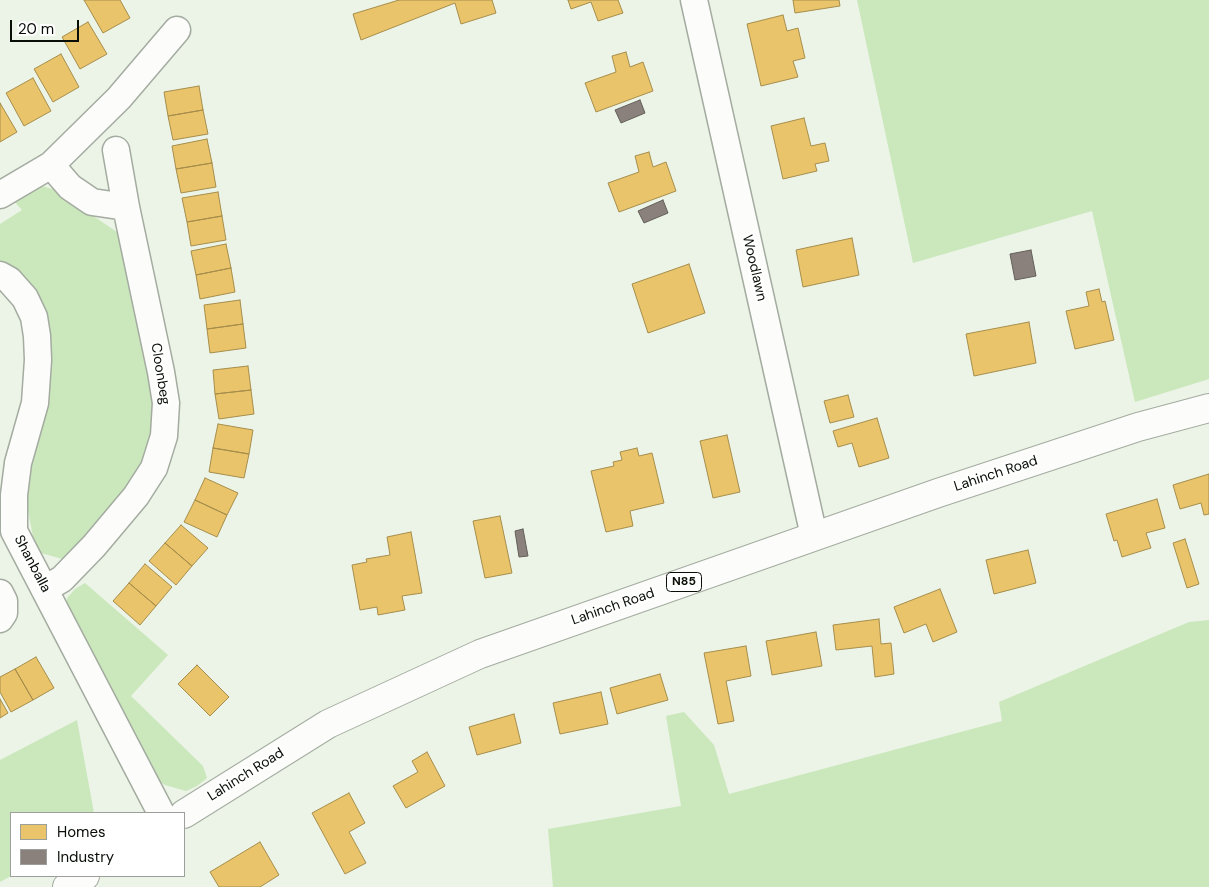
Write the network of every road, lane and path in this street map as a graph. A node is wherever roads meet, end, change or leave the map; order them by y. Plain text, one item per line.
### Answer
1 (694, 0) edge
2 (176, 30) dead end
3 (116, 150) dead end
4 (51, 165) junction
5 (0, 195) edge
6 (126, 207) junction
7 (0, 275) edge
8 (1209, 408) edge
9 (7, 535) edge
10 (814, 536) junction
11 (45, 590) junction
12 (0, 593) edge
13 (0, 619) edge
14 (160, 812) edge
15 (185, 813) edge
16 (83, 877) edge
17 (67, 887) edge

1 - 10 street, Woodlawn
2 - 4 street
3 - 6 street, Cloonbeg
4 - 5 street
4 - 6 street
6 - 11 street, Cloonbeg
7 - 9 street, Shanballa
8 - 10 main road, Lahinch Road / N85
9 - 11 street, Shanballa
10 - 15 main road, Lahinch Road / N85
11 - 14 street, Shanballa
12 - 13 street
16 - 17 main road

